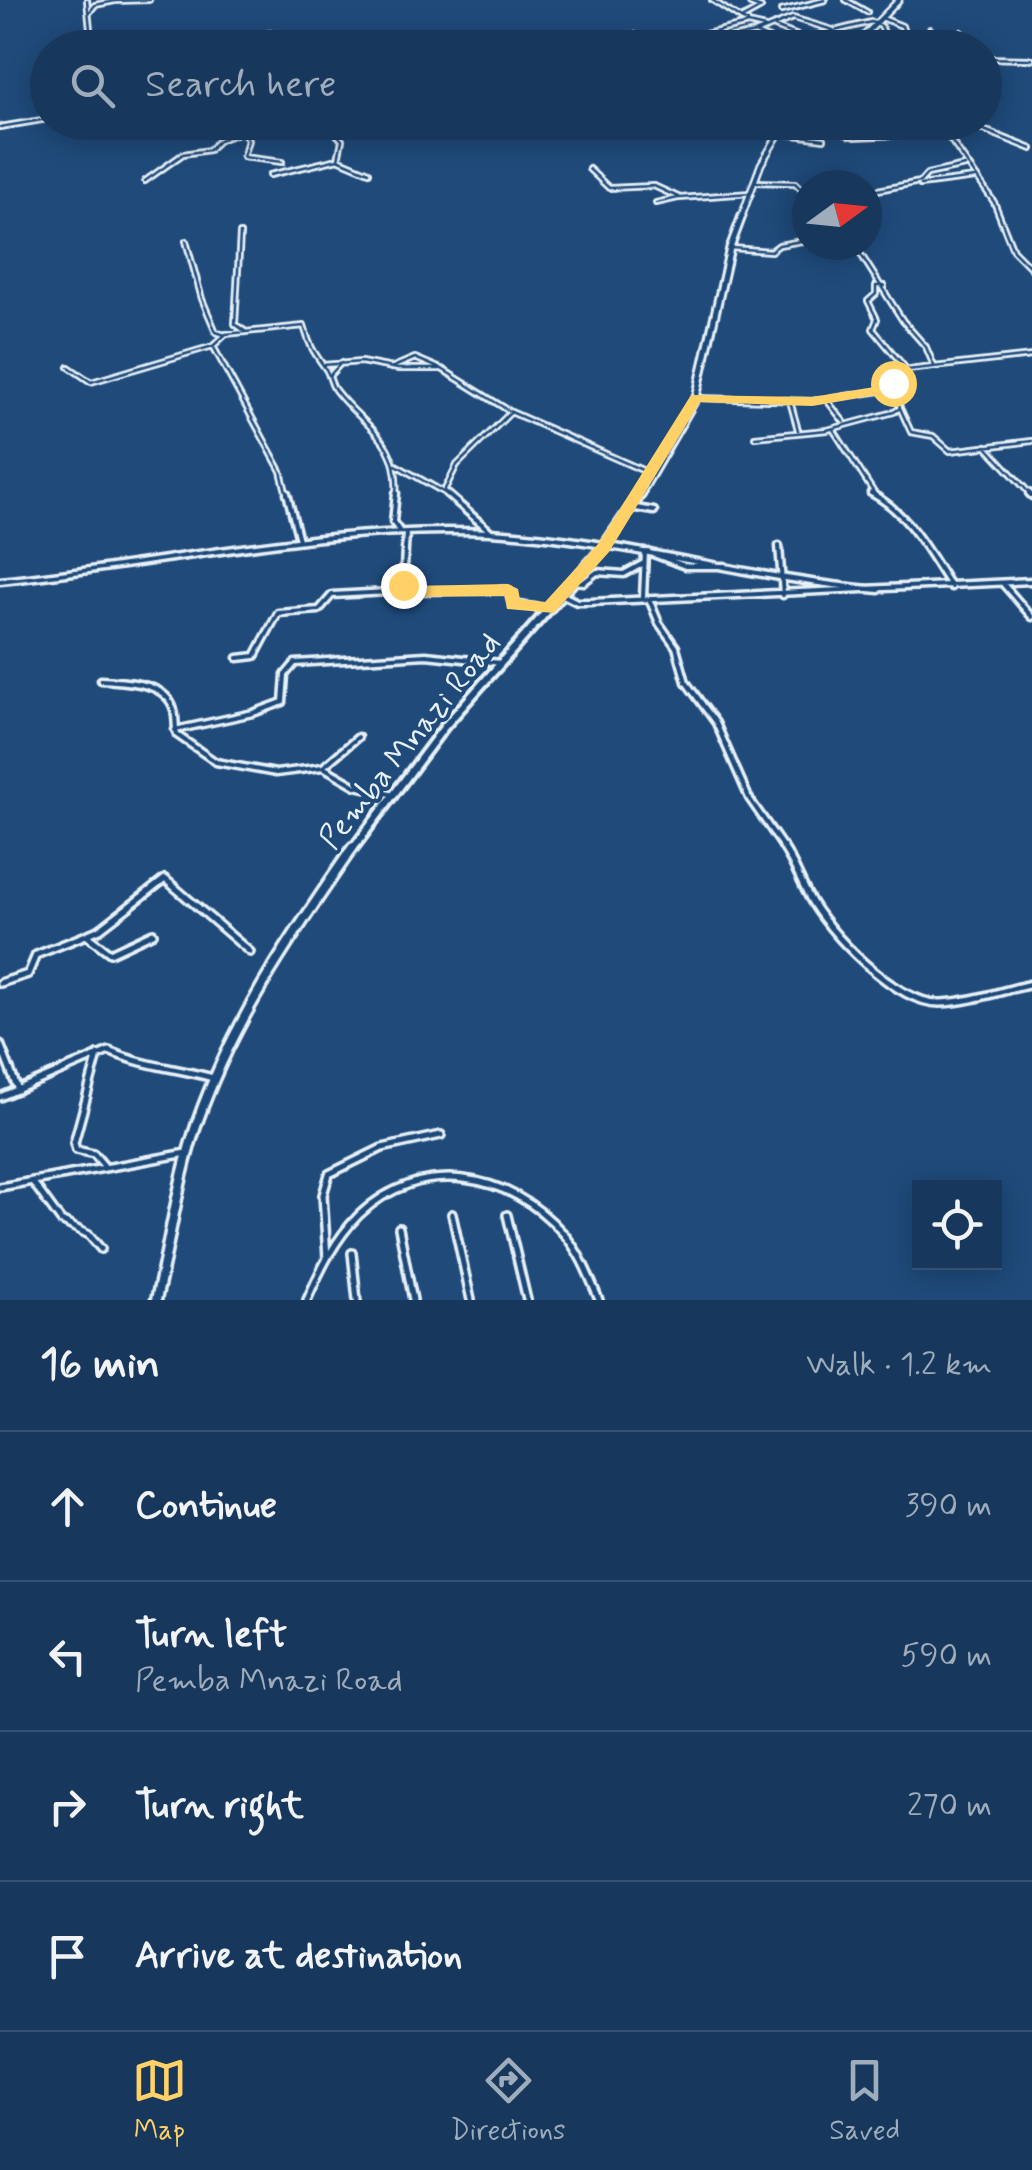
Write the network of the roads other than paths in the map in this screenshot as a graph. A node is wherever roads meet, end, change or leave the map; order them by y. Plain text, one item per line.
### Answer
1 (88, 0) edge
2 (115, 0) edge
3 (149, 0) edge
4 (712, 0) edge
5 (750, 0) edge
6 (825, 0) edge
7 (846, 0) edge
8 (900, 0) edge
9 (106, 2) edge
10 (782, 11) dead end
11 (867, 12) dead end
12 (89, 13) junction
13 (882, 18) junction
14 (741, 19) junction
15 (876, 23) junction
16 (752, 24) junction
17 (774, 27) junction
18 (766, 28) junction
19 (90, 30) edge
20 (724, 30) edge
21 (762, 30) edge
22 (782, 30) edge
23 (833, 30) joint
24 (869, 30) edge
25 (880, 30) edge
26 (904, 30) edge
27 (1002, 57) edge
28 (1032, 59) edge
29 (30, 122) edge
30 (0, 127) edge
31 (1002, 137) edge
32 (219, 140) edge
33 (245, 140) edge
34 (340, 140) edge
35 (776, 140) edge
36 (951, 140) edge
37 (1032, 149) edge
38 (338, 159) junction
39 (282, 162) dead end
40 (967, 165) junction
41 (589, 169) dead end
42 (369, 172) dead end
43 (270, 176) dead end
44 (974, 178) junction
45 (145, 181) dead end
46 (754, 182) junction
47 (792, 182) edge
48 (908, 185) junction
49 (882, 189) edge
50 (751, 193) junction
51 (678, 198) junction
52 (656, 203) dead end
53 (240, 234) dead end
54 (186, 241) dead end
55 (792, 242) edge
56 (730, 248) junction
57 (866, 260) edge
58 (1032, 269) edge
59 (884, 286) junction
60 (246, 332) junction
61 (225, 334) junction
62 (213, 346) junction
63 (1032, 356) edge
64 (341, 363) junction
65 (323, 365) junction
66 (934, 366) junction
67 (69, 367) dead end
68 (390, 368) junction
69 (441, 369) junction
70 (907, 370) junction
71 (329, 376) junction
72 (894, 386) junction
73 (696, 398) junction
74 (826, 399) junction
75 (790, 401) junction
76 (900, 408) junction
77 (511, 412) junction
78 (845, 424) junction
79 (834, 428) junction
80 (800, 432) junction
81 (755, 437) dead end
82 (1032, 441) edge
83 (986, 446) junction
84 (396, 465) junction
85 (651, 474) junction
86 (443, 493) junction
87 (1032, 496) edge
88 (630, 507) junction
89 (654, 511) dead end
90 (403, 532) junction
91 (491, 532) junction
92 (299, 540) junction
93 (779, 546) dead end
94 (603, 548) junction
95 (646, 552) junction
96 (644, 563) junction
97 (784, 580) junction
98 (0, 581) edge
99 (573, 581) junction
100 (1032, 581) edge
101 (1004, 585) junction
102 (952, 587) junction
103 (878, 590) junction
104 (407, 592) junction
105 (562, 594) junction
106 (783, 594) junction
107 (646, 599) junction
108 (548, 608) junction
109 (1032, 618) edge
110 (238, 658) dead end
111 (501, 663) junction
112 (101, 680) dead end
113 (175, 730) junction
114 (358, 737) dead end
115 (324, 767) junction
116 (390, 794) junction
117 (153, 933) dead end
118 (86, 936) junction
119 (250, 952) dead end
120 (0, 983) edge
121 (1032, 984) edge
122 (0, 1044) edge
123 (98, 1055) junction
124 (213, 1078) junction
125 (18, 1090) junction
126 (0, 1097) edge
127 (441, 1134) dead end
128 (190, 1153) junction
129 (104, 1167) junction
130 (32, 1181) junction
131 (0, 1187) edge
132 (452, 1214) dead end
133 (507, 1215) dead end
134 (400, 1228) dead end
135 (101, 1249) dead end
136 (352, 1252) dead end
137 (327, 1258) junction
138 (156, 1300) edge
139 (307, 1300) edge
140 (357, 1300) edge
141 (413, 1300) edge
142 (471, 1300) edge
143 (527, 1300) edge
144 (599, 1300) edge

1 - 9 street
1 - 12 street
2 - 3 street
2 - 9 street
4 - 14 street
5 - 14 street
6 - 10 street
7 - 11 street
8 - 13 main road
9 - 12 street
12 - 19 street
13 - 15 main road
13 - 26 street
14 - 16 street
15 - 23 street
15 - 24 main road
15 - 25 street
16 - 18 street
16 - 20 street
17 - 18 street
17 - 22 street
17 - 23 street
18 - 21 street
27 - 28 street
29 - 30 street
31 - 37 street
32 - 45 street
33 - 39 street
34 - 38 street
35 - 46 main road, Pemba Mnazi Road
36 - 40 street
38 - 42 street
38 - 43 street
40 - 44 street
40 - 48 street
41 - 51 street
44 - 48 street
44 - 58 street
46 - 47 street
46 - 50 main road, Pemba Mnazi Road
48 - 49 street
50 - 51 street
50 - 56 main road, Pemba Mnazi Road
51 - 52 street
53 - 60 street
54 - 61 street
55 - 56 street
56 - 73 main road, Pemba Mnazi Road
57 - 59 street
59 - 66 street
59 - 70 street
60 - 61 street
60 - 65 street
61 - 62 street
62 - 67 street
62 - 92 street
63 - 66 street
64 - 65 street
64 - 68 street
64 - 71 street
65 - 71 street
66 - 70 street
68 - 69 street
68 - 69 street
69 - 77 street
70 - 72 street
71 - 84 street
72 - 74 street
72 - 76 street
73 - 75 street
73 - 85 main road, Pemba Mnazi Road
74 - 75 street
74 - 78 street
75 - 80 street
76 - 78 street
76 - 83 street
77 - 85 street
77 - 86 street
78 - 79 street
79 - 80 street
79 - 102 street
80 - 81 street
82 - 83 street
83 - 87 street
84 - 86 street
84 - 90 street
85 - 88 main road, Pemba Mnazi Road
86 - 91 street
88 - 89 street
88 - 94 main road, Pemba Mnazi Road
90 - 91 street
90 - 92 street
90 - 104 street
91 - 94 street
92 - 98 street
93 - 97 street
94 - 95 street
94 - 99 main road, Pemba Mnazi Road
95 - 96 street
95 - 97 street
96 - 99 street
96 - 107 street
97 - 103 street
97 - 106 street
99 - 105 main road, Pemba Mnazi Road
100 - 101 street
101 - 102 street
101 - 109 street
102 - 103 street
103 - 106 street
104 - 108 street
104 - 110 street
105 - 107 street
105 - 108 main road, Pemba Mnazi Road
106 - 107 street
107 - 121 street
108 - 111 main road, Pemba Mnazi Road
111 - 113 street
111 - 116 main road, Pemba Mnazi Road
112 - 113 street
113 - 115 street
114 - 115 street
115 - 116 street
116 - 124 main road, Pemba Mnazi Road
117 - 118 street
118 - 119 street
118 - 120 street
122 - 125 street
123 - 124 street
123 - 125 street
123 - 129 street
124 - 128 main road, Pemba Mnazi Road
125 - 126 street
127 - 137 street
128 - 129 street
128 - 138 main road, Pemba Mnazi Road
129 - 130 street
130 - 131 street
130 - 135 street
132 - 142 street
133 - 143 street
134 - 141 street
136 - 140 street
137 - 139 street
137 - 144 street

